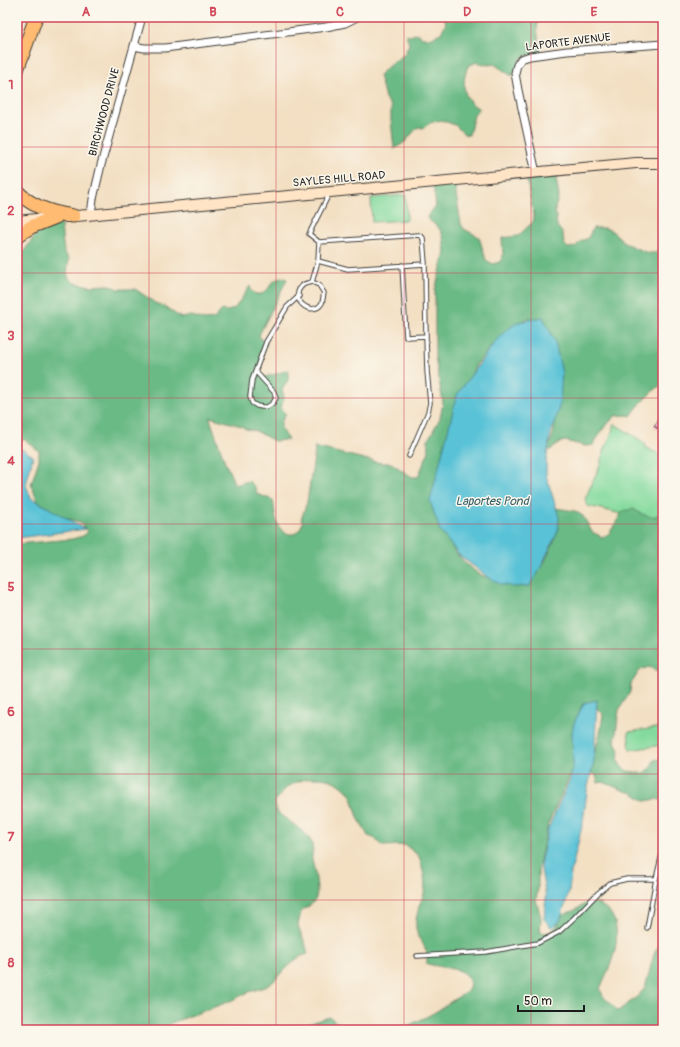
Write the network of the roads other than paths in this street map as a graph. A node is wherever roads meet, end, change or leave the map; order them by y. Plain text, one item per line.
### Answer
1 (36, 17) edge
2 (142, 17) edge
3 (357, 17) edge
4 (663, 44) edge
5 (134, 46) junction
6 (17, 70) edge
7 (663, 163) edge
8 (536, 172) junction
9 (17, 191) edge
10 (330, 192) junction
11 (91, 214) junction
12 (73, 216) junction
13 (56, 217) junction
14 (17, 221) edge
15 (17, 236) edge
16 (318, 242) junction
17 (318, 260) junction
18 (426, 264) junction
19 (402, 266) junction
20 (312, 282) junction
21 (299, 296) junction
22 (426, 336) junction
23 (256, 372) junction
24 (409, 456) dead end
25 (663, 850) edge
26 (656, 879) junction
27 (646, 928) dead end
28 (417, 956) dead end

1 - 6 highway
2 - 5 street, BIRCHWOOD DRIVE
3 - 5 street
4 - 8 street, LAPORTE AVENUE
5 - 11 street, BIRCHWOOD DRIVE
7 - 8 main road, SAYLES HILL ROAD
8 - 10 main road, SAYLES HILL ROAD
9 - 12 highway
10 - 11 main road, SAYLES HILL ROAD
10 - 16 lane
11 - 12 main road, SAYLES HILL ROAD
12 - 13 main road, SAYLES HILL ROAD
13 - 14 main road, SAYLES HILL ROAD
13 - 15 highway
16 - 17 lane
16 - 18 lane
17 - 19 lane
17 - 20 lane
18 - 19 lane
18 - 22 lane
19 - 22 lane
20 - 21 lane
20 - 21 lane
21 - 23 lane
22 - 24 lane
23 - 23 lane
25 - 26 lane
26 - 27 lane
26 - 28 lane

